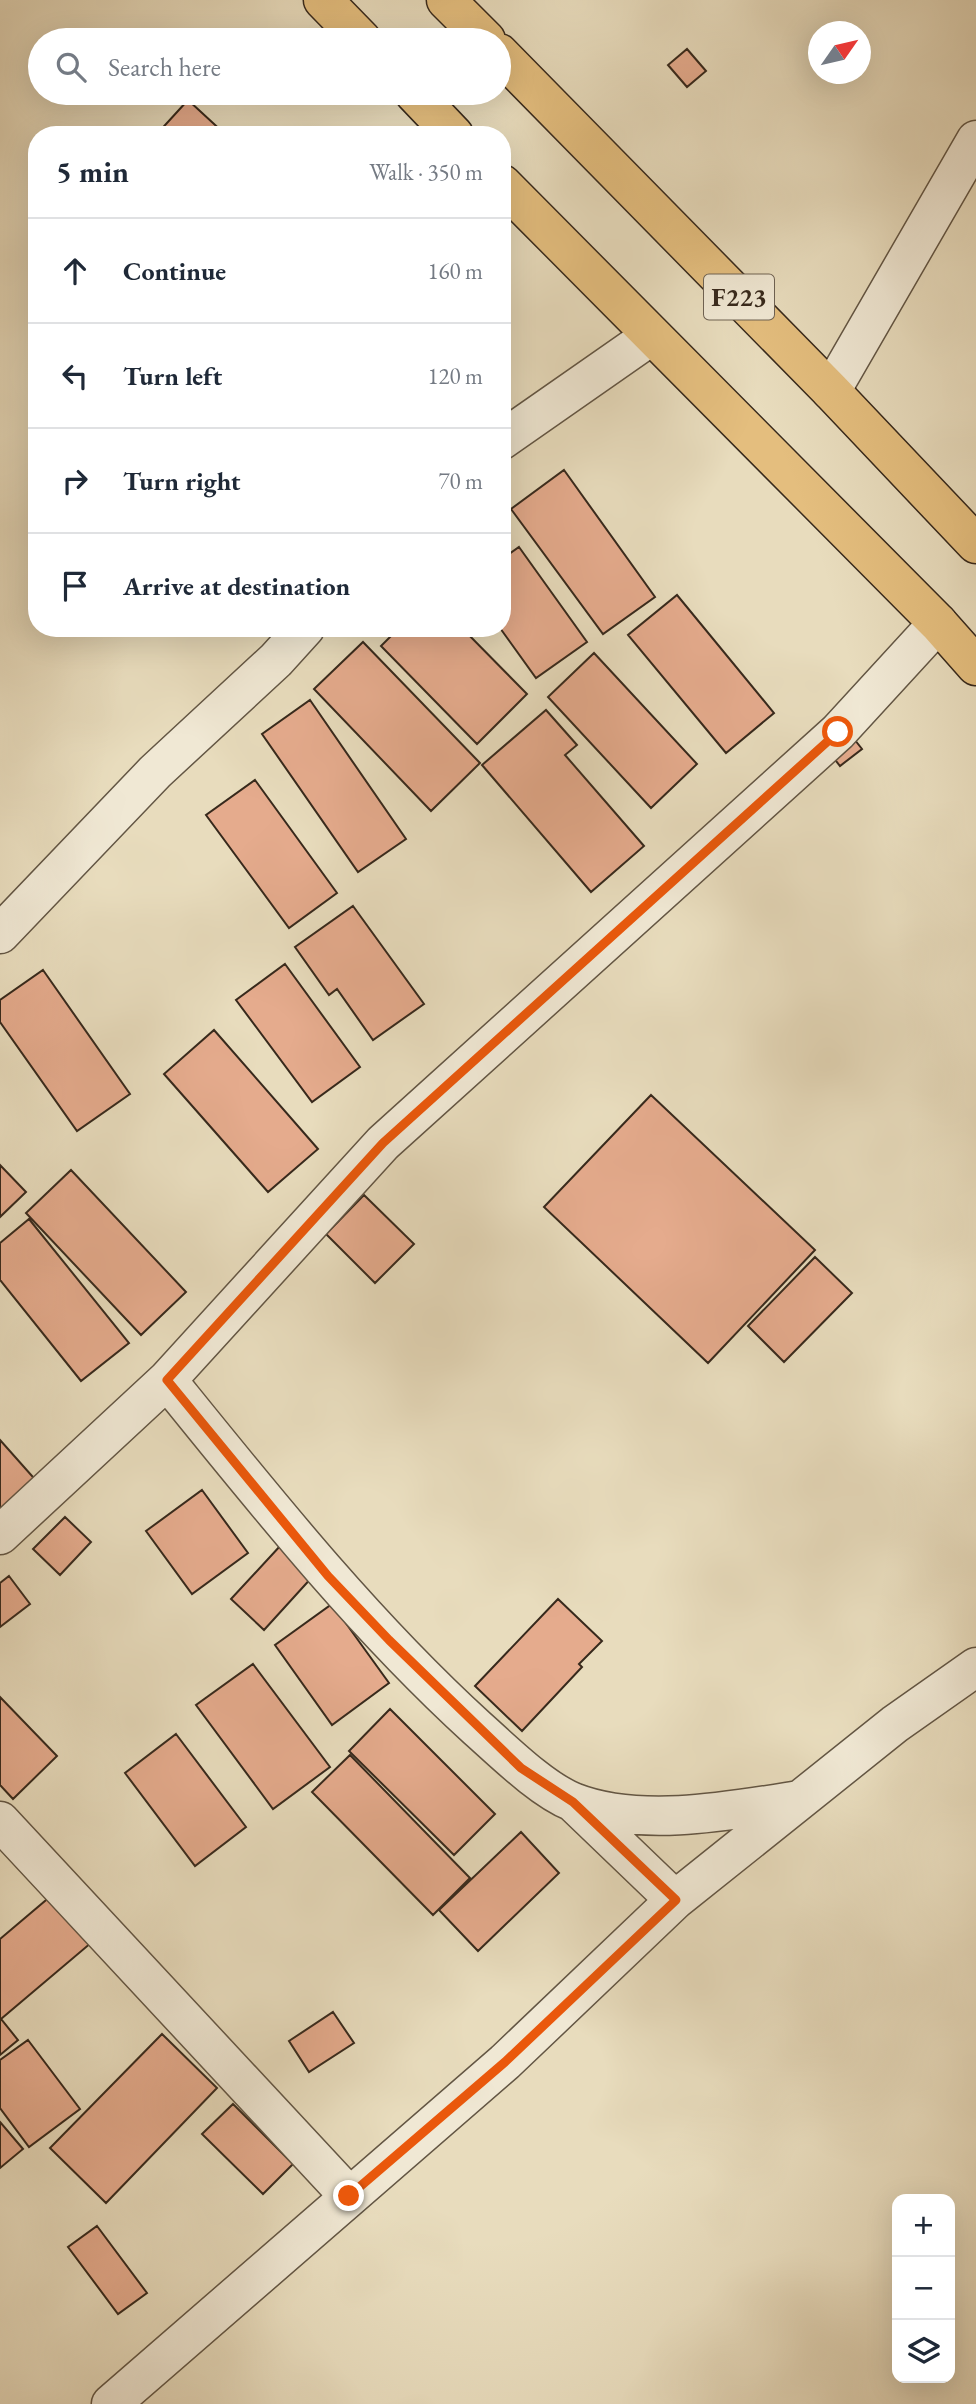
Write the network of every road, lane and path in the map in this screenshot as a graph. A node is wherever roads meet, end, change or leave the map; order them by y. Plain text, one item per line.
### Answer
1 (323, 0) edge
2 (446, 0) edge
3 (350, 28) edge
4 (474, 28) edge
5 (511, 65) edge
6 (425, 105) edge
7 (445, 126) edge
8 (976, 141) edge
9 (511, 193) edge
10 (651, 336) junction
11 (831, 391) junction
12 (511, 434) edge
13 (976, 544) edge
14 (938, 623) junction
15 (297, 637) edge
16 (976, 666) edge
17 (0, 934) edge
18 (167, 1380) junction
19 (0, 1535) edge
20 (976, 1667) edge
21 (801, 1799) junction
22 (573, 1802) junction
23 (0, 1821) edge
24 (676, 1900) junction
25 (349, 2196) junction
26 (111, 2404) edge

1 - 3 main road
2 - 4 main road
5 - 11 main road, F223
6 - 7 main road
8 - 11 street
9 - 10 main road
10 - 12 street
10 - 14 main road
11 - 13 main road, F223
14 - 16 main road
14 - 18 street
15 - 17 street
18 - 19 street
18 - 22 street
20 - 21 street
21 - 22 street
21 - 24 street
22 - 24 street
23 - 25 street
24 - 25 street
25 - 26 street

